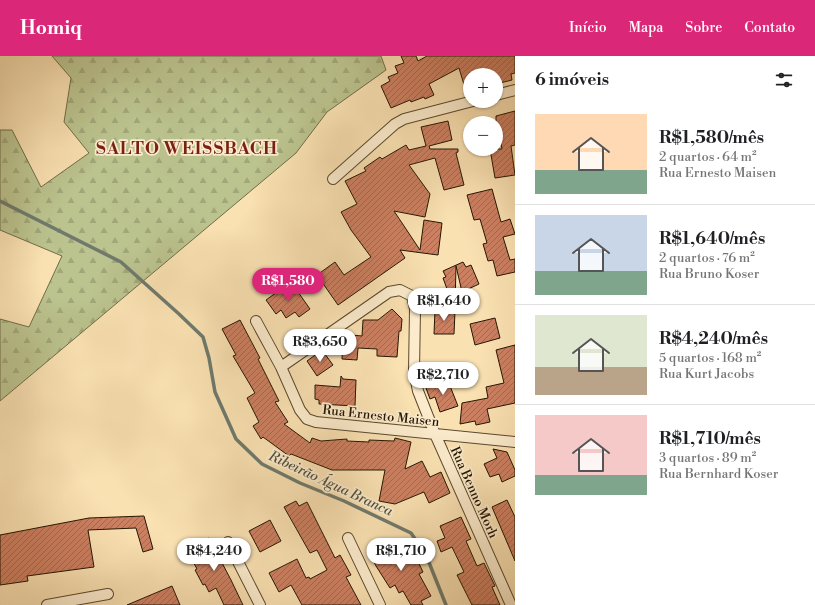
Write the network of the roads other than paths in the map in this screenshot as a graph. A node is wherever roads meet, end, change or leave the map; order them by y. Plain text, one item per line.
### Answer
1 (515, 90) edge
2 (503, 93) edge
3 (463, 104) edge
4 (333, 179) dead end
5 (256, 321) dead end
6 (281, 367) junction
7 (435, 434) junction
8 (515, 442) edge
9 (348, 538) dead end
10 (228, 542) dead end
11 (108, 594) dead end
12 (46, 605) edge
13 (260, 605) edge
14 (380, 605) edge
15 (511, 605) edge

1 - 2 street
3 - 4 street
5 - 6 street, Rua Ernesto Maisen
6 - 7 street, Rua Ernesto Maisen
6 - 7 street, Rua Benno Morh
7 - 8 street, Rua Ernesto Maisen
7 - 15 street, Rua Benno Morh
9 - 14 street
10 - 13 street
11 - 12 street

